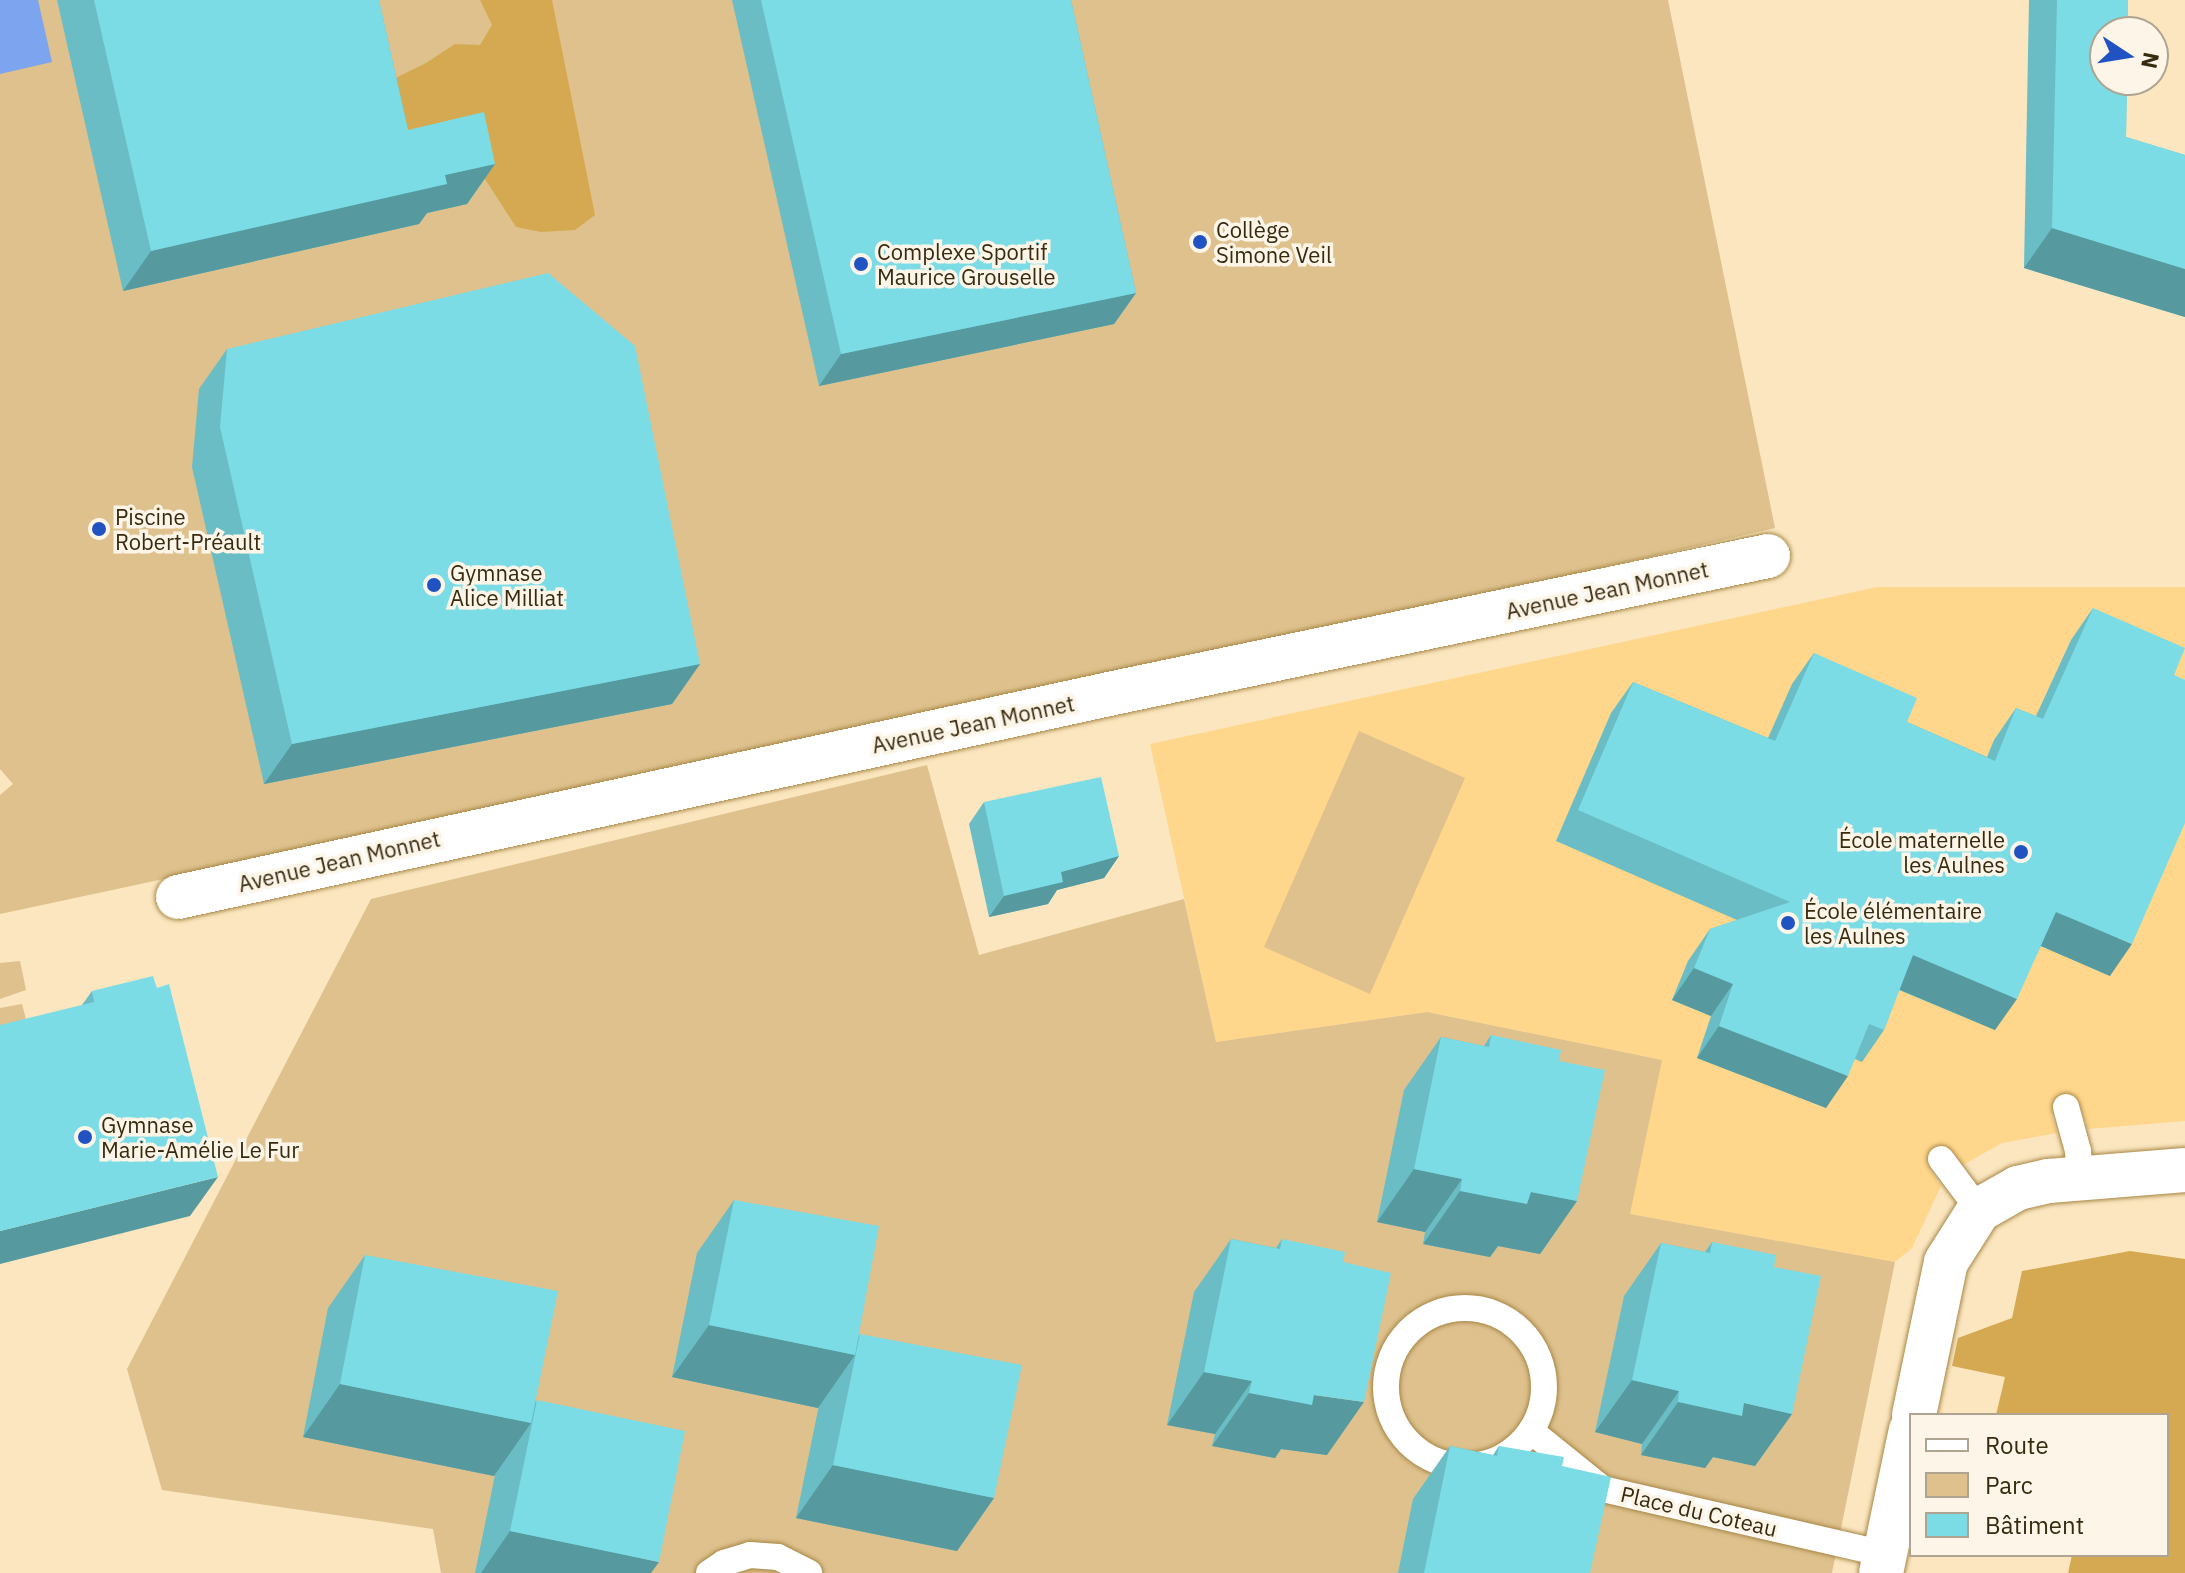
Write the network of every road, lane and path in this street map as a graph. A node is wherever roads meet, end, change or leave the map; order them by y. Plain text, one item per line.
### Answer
1 (1768, 556) dead end
2 (178, 897) dead end
3 (2066, 1107) dead end
4 (1941, 1159) dead end
5 (2185, 1170) edge
6 (2080, 1179) junction
7 (1979, 1210) junction
8 (1914, 1413) edge
9 (1531, 1431) junction
10 (1909, 1440) edge
11 (1883, 1563) edge
12 (709, 1573) edge
13 (809, 1573) edge

1 - 2 street, Avenue Jean Monnet
3 - 6 lane
4 - 7 lane
5 - 6 street
6 - 7 street
7 - 8 street
9 - 9 lane
9 - 11 lane, Place du Coteau
10 - 11 street
12 - 13 lane

